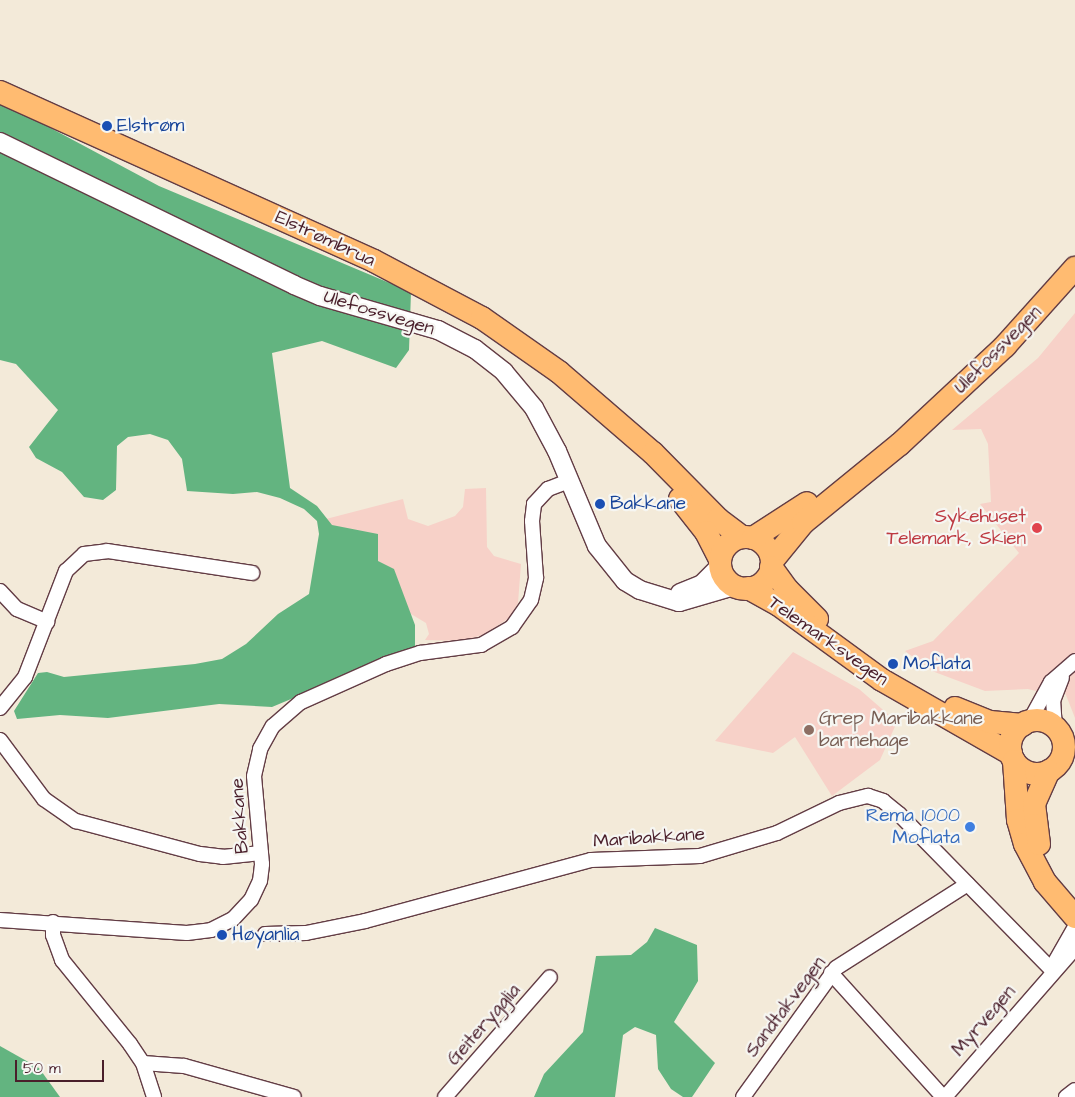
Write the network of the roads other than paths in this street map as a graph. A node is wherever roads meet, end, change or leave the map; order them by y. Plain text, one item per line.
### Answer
1 (0, 92) edge
2 (0, 142) edge
3 (1075, 268) edge
4 (916, 426) junction
5 (625, 430) junction
6 (569, 481) junction
7 (748, 537) junction
8 (720, 563) junction
9 (771, 564) junction
10 (252, 573) dead end
11 (741, 587) junction
12 (0, 591) edge
13 (655, 595) junction
14 (47, 622) junction
15 (1072, 664) edge
16 (0, 708) edge
17 (1026, 723) junction
18 (1063, 734) edge
19 (0, 740) edge
20 (1013, 758) junction
21 (1060, 767) edge
22 (261, 853) junction
23 (968, 884) junction
24 (1075, 899) edge
25 (1075, 917) edge
26 (0, 920) edge
27 (53, 922) junction
28 (1075, 927) edge
29 (265, 934) dead end
30 (1075, 948) edge
31 (1052, 970) junction
32 (831, 973) junction
33 (550, 977) dead end
34 (143, 1063) junction
35 (1075, 1090) edge
36 (154, 1097) edge
37 (294, 1097) edge
38 (445, 1097) edge
39 (743, 1097) edge
40 (944, 1097) edge
41 (1066, 1097) edge

1 - 5 main road, Elstrømbrua
2 - 6 street, Ulefossvegen
3 - 4 main road, Ulefossvegen
4 - 7 main road, Ulefossvegen
4 - 9 main road, Ulefossvegen
5 - 7 main road, Elstrømbrua
5 - 8 main road, Elstrømbrua
6 - 13 street, Ulefossvegen
6 - 22 street, Bakkane
7 - 8 main road
7 - 9 main road
8 - 11 main road
8 - 13 street
9 - 11 main road
9 - 17 main road, Telemarksvegen
10 - 14 street
11 - 13 street, Ulefossvegen
11 - 20 main road, Telemarksvegen
12 - 14 street
14 - 16 street
15 - 17 street
15 - 18 street
17 - 18 main road
17 - 20 main road
18 - 21 main road
19 - 22 street
20 - 21 main road
20 - 25 main road
21 - 24 main road
22 - 27 street, Bakkane
23 - 29 street, Maribakkane
23 - 31 street, Maribakkane
23 - 32 street, Sandtakvegen
26 - 27 street, Bakkane
27 - 34 street
28 - 31 street, Myrvegen
30 - 31 street, Myrvegen
31 - 40 street, Myrvegen
32 - 39 street, Sandtakvegen
32 - 40 street
33 - 38 street, Geiterygglia
34 - 36 street
34 - 37 street
35 - 41 street

